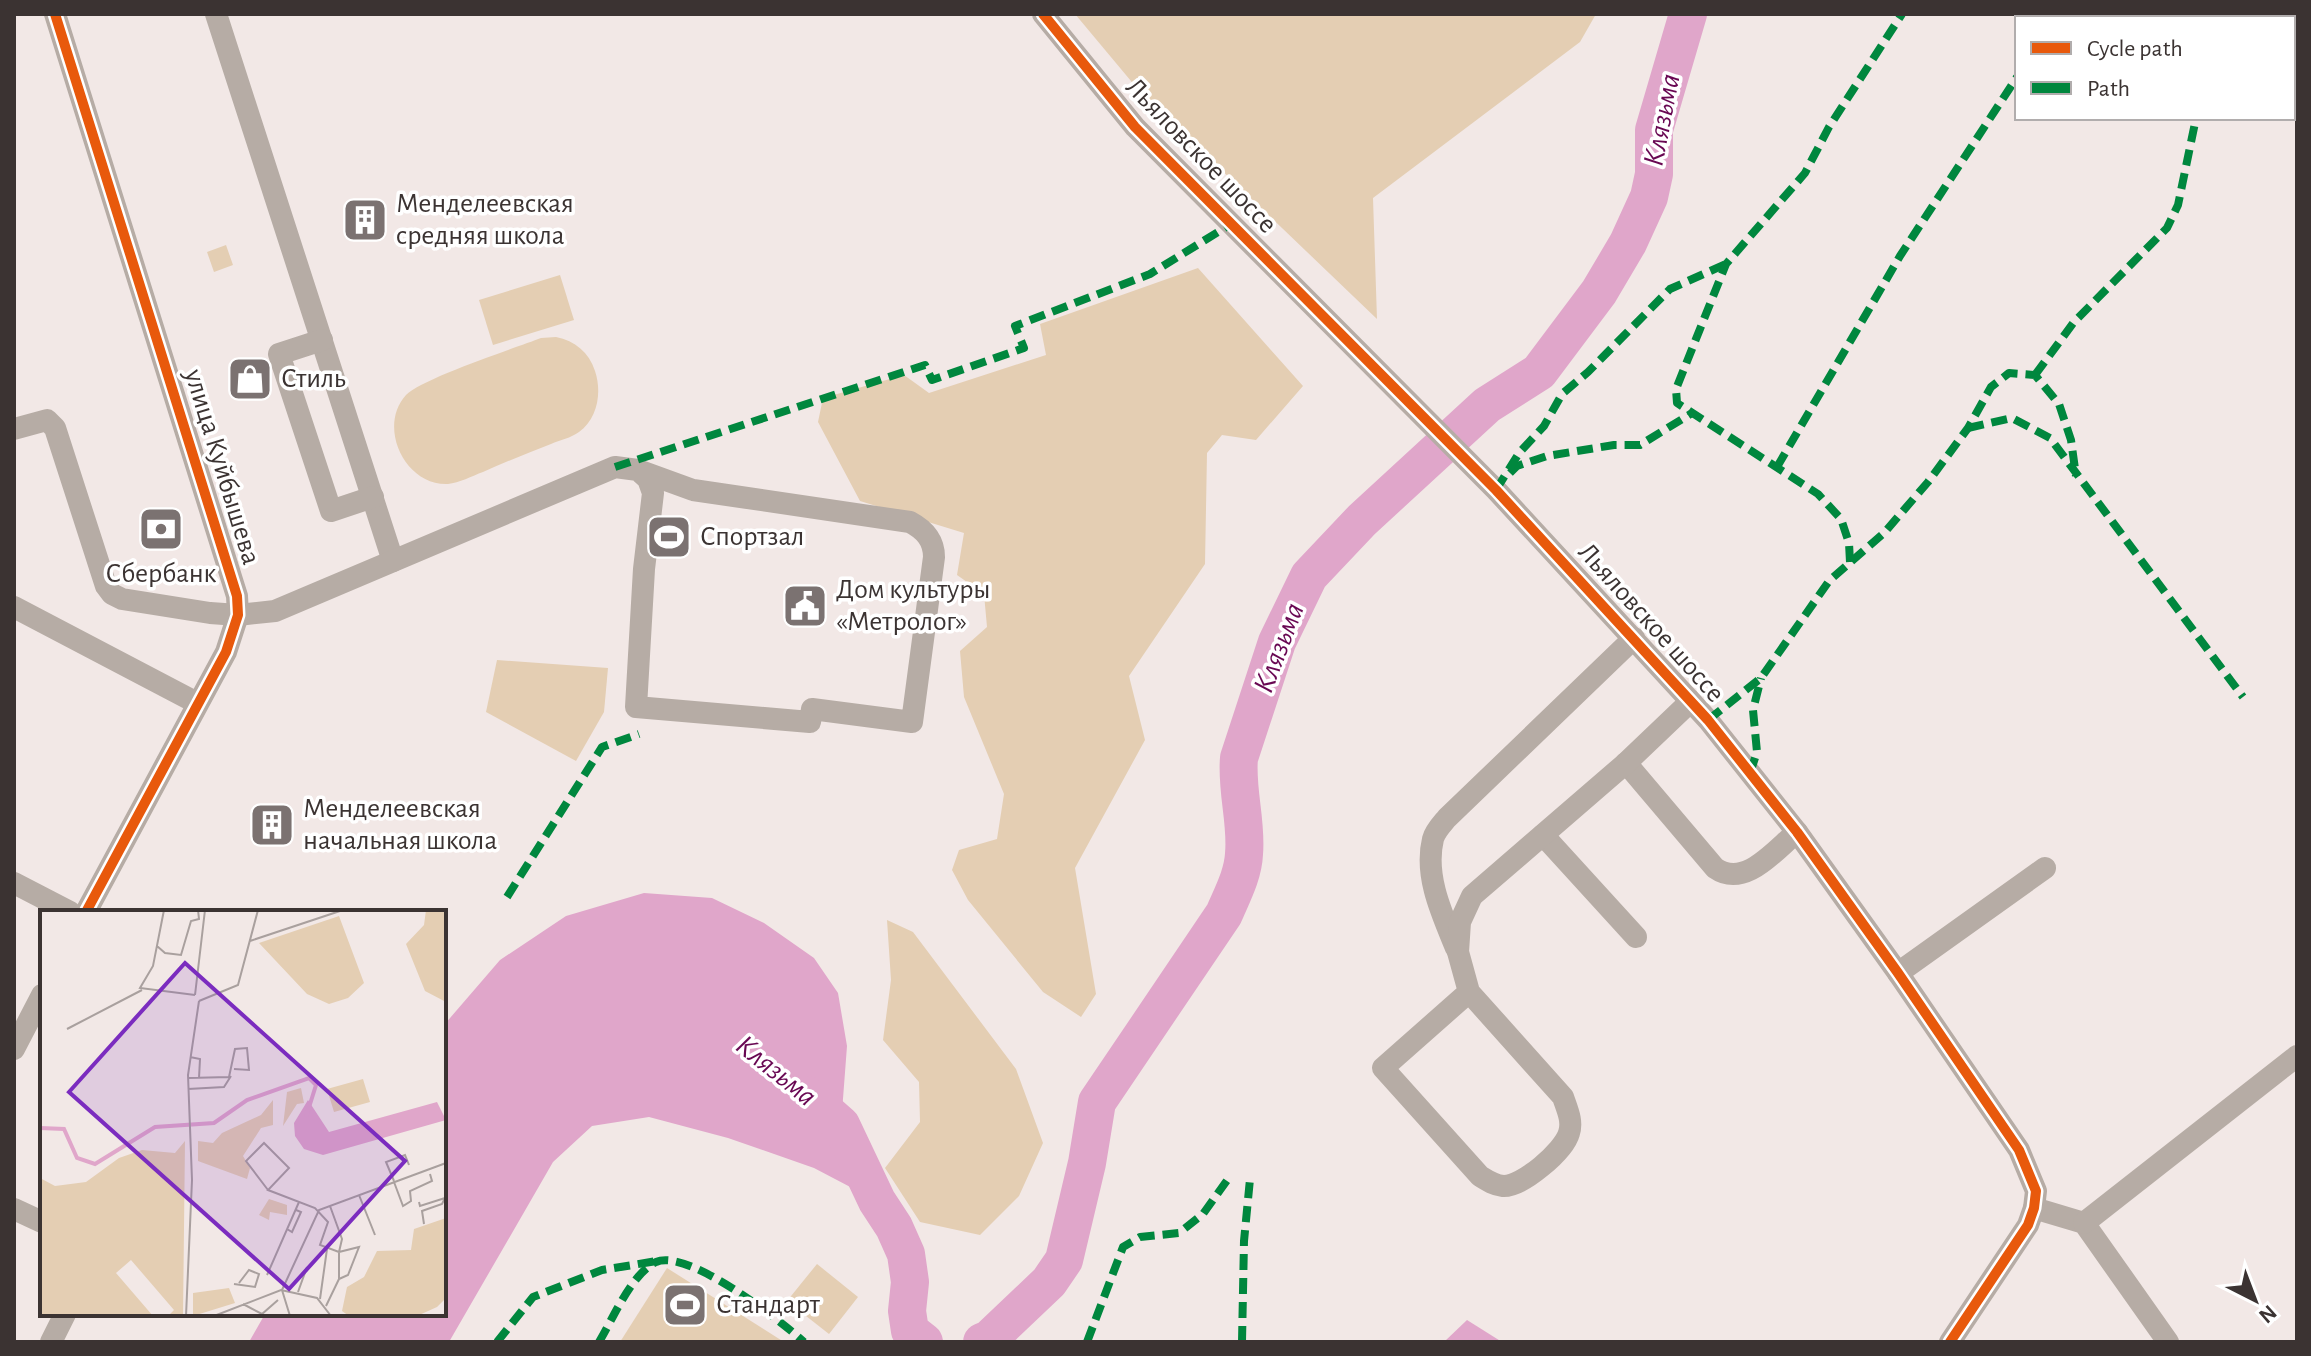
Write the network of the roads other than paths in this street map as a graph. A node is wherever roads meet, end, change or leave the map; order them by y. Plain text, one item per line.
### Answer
1 (55, 14) edge
2 (216, 14) edge
3 (1043, 14) edge
4 (322, 340) junction
5 (23, 426) edge
6 (638, 470) junction
7 (373, 497) junction
8 (393, 561) junction
9 (14, 607) edge
10 (238, 615) junction
11 (1634, 638) junction
12 (1691, 701) junction
13 (197, 703) junction
14 (1626, 763) junction
15 (1797, 832) junction
16 (1543, 835) junction
17 (2045, 868) dead end
18 (14, 883) edge
19 (66, 910) edge
20 (87, 910) edge
21 (1636, 937) dead end
22 (1458, 952) junction
23 (1898, 973) junction
24 (1469, 992) junction
25 (40, 999) edge
26 (14, 1049) edge
27 (2297, 1056) edge
28 (2034, 1208) junction
29 (14, 1209) edge
30 (40, 1221) edge
31 (2084, 1223) junction
32 (64, 1316) edge
33 (51, 1342) edge
34 (1950, 1342) edge
35 (2168, 1342) edge

1 - 10 street, улица Куйбышева
2 - 4 street
3 - 11 street, Льяловское шоссе
4 - 7 street
4 - 7 street
5 - 10 street
6 - 6 street
6 - 8 street
7 - 8 street
8 - 10 street
9 - 13 street
10 - 13 street, улица Куйбышева
11 - 12 street, Льяловское шоссе
11 - 22 street
12 - 14 street
12 - 15 street, Льяловское шоссе
13 - 20 street, улица Куйбышева
14 - 15 street
14 - 16 street
15 - 23 street, Льяловское шоссе
16 - 21 street
16 - 22 street
17 - 23 street
18 - 19 street
22 - 24 street
23 - 28 street, Льяловское шоссе
24 - 24 street
25 - 26 street
27 - 31 street
28 - 31 street
28 - 34 street
29 - 30 street
31 - 35 street
32 - 33 street

